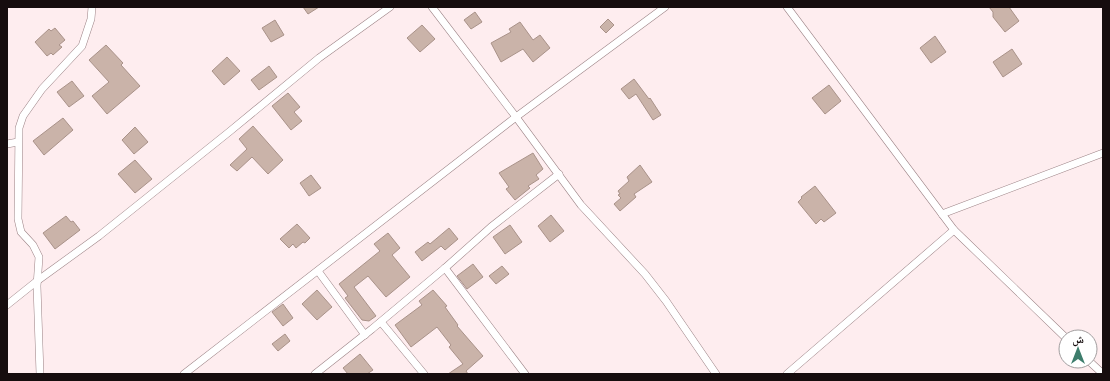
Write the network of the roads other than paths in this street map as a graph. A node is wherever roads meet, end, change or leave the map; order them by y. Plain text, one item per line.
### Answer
1 (92, 7) edge
2 (390, 7) edge
3 (432, 7) edge
4 (665, 7) edge
5 (787, 7) edge
6 (516, 117) junction
7 (18, 142) junction
8 (7, 144) edge
9 (1103, 152) edge
10 (559, 174) junction
11 (942, 214) junction
12 (954, 230) junction
13 (445, 268) junction
14 (318, 271) junction
15 (37, 281) junction
16 (7, 305) edge
17 (381, 322) junction
18 (1058, 330) edge
19 (365, 335) junction
20 (40, 374) edge
21 (184, 374) edge
22 (315, 374) edge
23 (424, 374) edge
24 (525, 374) edge
25 (716, 374) edge
26 (787, 374) edge

1 - 7 street
2 - 15 street
3 - 6 street
4 - 6 street
5 - 11 street
6 - 10 street
6 - 14 street
7 - 8 street
7 - 15 street
9 - 11 street
10 - 13 street
10 - 25 street
11 - 12 street
12 - 18 street
12 - 26 street
13 - 17 street
13 - 24 street
14 - 19 street
14 - 21 street
15 - 16 street
15 - 20 street
17 - 19 street
17 - 23 street
19 - 22 street

